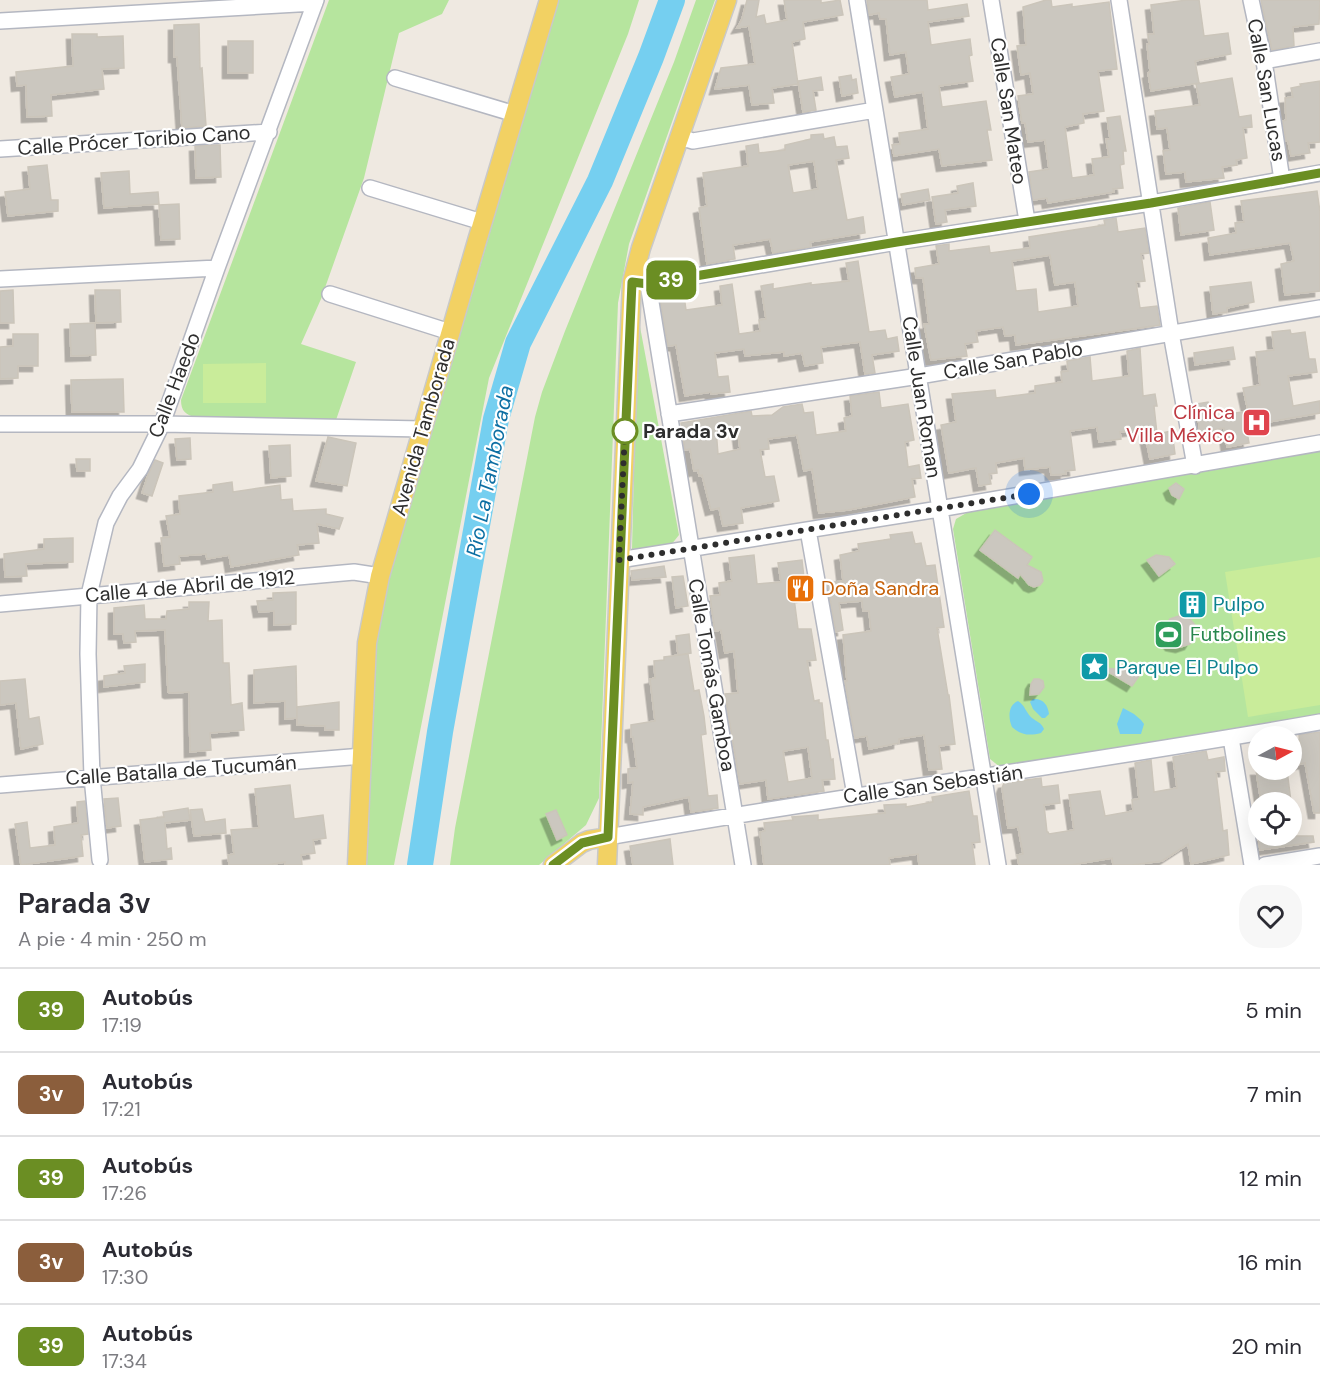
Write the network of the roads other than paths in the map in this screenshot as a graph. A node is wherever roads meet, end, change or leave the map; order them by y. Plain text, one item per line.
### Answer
1 (549, 0) edge
2 (727, 0) edge
3 (857, 0) edge
4 (991, 0) edge
5 (1119, 0) edge
6 (1251, 0) edge
7 (316, 1) edge
8 (0, 21) edge
9 (1320, 51) edge
10 (1264, 62) junction
11 (395, 78) dead end
12 (875, 110) junction
13 (515, 114) junction
14 (269, 132) junction
15 (679, 137) junction
16 (0, 149) edge
17 (1320, 173) edge
18 (1282, 180) junction
19 (370, 188) dead end
20 (1151, 203) junction
21 (1027, 221) junction
22 (482, 222) junction
23 (897, 242) junction
24 (217, 268) junction
25 (0, 279) edge
26 (640, 283) junction
27 (330, 294) dead end
28 (1320, 308) edge
29 (450, 332) junction
30 (1172, 333) junction
31 (919, 376) junction
32 (669, 414) junction
33 (0, 424) edge
34 (162, 424) junction
35 (423, 429) junction
36 (1320, 443) edge
37 (1195, 466) junction
38 (939, 510) junction
39 (808, 530) junction
40 (691, 548) junction
41 (619, 560) junction
42 (380, 576) junction
43 (89, 595) junction
44 (0, 604) edge
45 (1320, 722) edge
46 (1231, 738) junction
47 (363, 756) junction
48 (92, 777) junction
49 (982, 777) junction
50 (0, 785) edge
51 (855, 795) junction
52 (735, 814) junction
53 (608, 837) junction
54 (1320, 856) edge
55 (100, 860) dead end
56 (357, 865) edge
57 (553, 865) edge
58 (607, 865) edge
59 (743, 865) edge
60 (998, 865) edge
61 (1252, 865) edge
62 (1265, 865) edge

1 - 13 main road, Avenida Tamborada
2 - 15 main road
3 - 12 street, Calle Juan Roman
4 - 21 street, Calle San Mateo
5 - 20 street
6 - 10 street, Calle San Lucas
7 - 8 street
7 - 14 street, Calle Haedo
9 - 10 street
10 - 18 street, Calle San Lucas
11 - 13 street
12 - 15 street
12 - 23 street, Calle Juan Roman
13 - 22 main road, Avenida Tamborada
14 - 16 street, Calle Prócer Toribio Cano
14 - 24 street, Calle Haedo
15 - 26 main road
17 - 18 street
18 - 20 street
19 - 22 street
20 - 21 street
20 - 30 street
21 - 23 street
22 - 29 main road, Avenida Tamborada
23 - 26 street
23 - 31 street, Calle Juan Roman
24 - 25 street
24 - 34 street, Calle Haedo
26 - 32 street, Calle Tomás Gamboa
26 - 41 main road
27 - 29 street
28 - 30 street, Calle San Pablo
29 - 35 main road, Avenida Tamborada
30 - 31 street, Calle San Pablo
30 - 37 street
31 - 32 street, Calle San Pablo
31 - 38 street, Calle Juan Roman
32 - 40 street, Calle Tomás Gamboa
33 - 34 street
34 - 35 street
34 - 43 street, Calle Haedo
35 - 42 main road, Avenida Tamborada
36 - 37 street
37 - 38 street
38 - 39 street
38 - 49 street, Calle Juan Roman
39 - 40 street
39 - 51 street
40 - 41 street
40 - 52 street, Calle Tomás Gamboa
41 - 53 main road
42 - 43 street, Calle 4 de Abril de 1912
42 - 47 main road, Avenida Tamborada
43 - 44 street, Calle 4 de Abril de 1912
43 - 48 street, Calle Haedo
45 - 46 street, Calle San Sebastián
46 - 49 street, Calle San Sebastián
46 - 61 street
47 - 48 street, Calle Batalla de Tucumán
47 - 56 main road, Avenida Tamborada
48 - 50 street, Calle Batalla de Tucumán
48 - 55 street, Calle Haedo
49 - 51 street, Calle San Sebastián
49 - 60 street, Calle Juan Roman
51 - 52 street, Calle San Sebastián
52 - 53 street, Calle San Sebastián
52 - 59 street, Calle Tomás Gamboa
53 - 57 main road, Calle San Sebastián
53 - 58 main road
54 - 62 street

